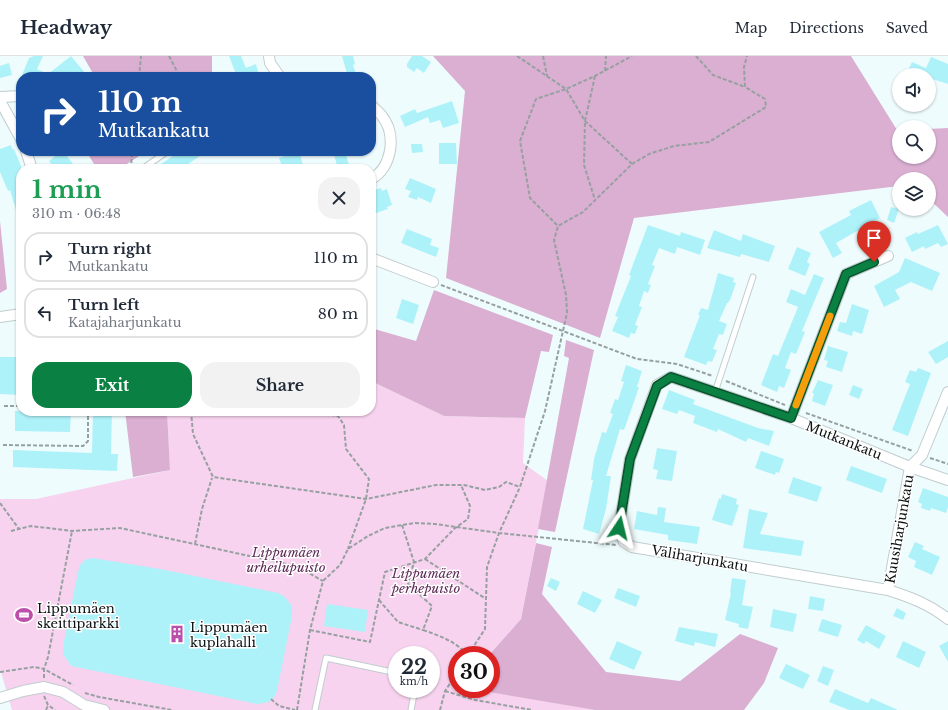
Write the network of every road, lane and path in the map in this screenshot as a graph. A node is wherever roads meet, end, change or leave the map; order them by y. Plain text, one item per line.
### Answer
1 (141, 56) edge
2 (169, 56) edge
3 (270, 56) edge
4 (517, 56) edge
5 (543, 56) edge
6 (606, 56) edge
7 (632, 56) edge
8 (696, 56) edge
9 (747, 56) edge
10 (605, 71) junction
11 (139, 72) edge
12 (177, 72) edge
13 (276, 72) edge
14 (595, 76) junction
15 (547, 77) junction
16 (745, 87) junction
17 (566, 89) junction
18 (16, 96) edge
19 (0, 97) edge
20 (0, 101) edge
21 (376, 110) edge
22 (585, 121) junction
23 (16, 130) edge
24 (161, 156) edge
25 (149, 164) edge
26 (632, 164) junction
27 (376, 176) edge
28 (595, 200) junction
29 (558, 226) junction
30 (888, 256) dead end
31 (376, 260) edge
32 (753, 277) dead end
33 (433, 282) dead end
34 (16, 315) edge
35 (0, 317) edge
36 (715, 392) junction
37 (948, 392) edge
38 (4, 406) dead end
39 (16, 406) edge
40 (88, 416) edge
41 (191, 416) edge
42 (338, 416) edge
43 (791, 418) junction
44 (3, 445) dead end
45 (910, 467) junction
46 (212, 478) junction
47 (948, 480) edge
48 (461, 485) junction
49 (520, 487) junction
50 (366, 499) junction
51 (0, 503) edge
52 (402, 525) junction
53 (454, 528) junction
54 (19, 529) junction
55 (11, 531) dead end
56 (72, 531) junction
57 (499, 533) junction
58 (624, 542) junction
59 (195, 544) junction
60 (348, 549) junction
61 (425, 559) junction
62 (414, 562) junction
63 (323, 582) junction
64 (888, 590) junction
65 (486, 599) junction
66 (379, 600) junction
67 (948, 618) edge
68 (310, 630) junction
69 (423, 630) junction
70 (460, 646) edge
71 (474, 646) edge
72 (388, 671) edge
73 (0, 672) edge
74 (448, 686) edge
75 (445, 691) junction
76 (99, 697) dead end
77 (0, 698) edge
78 (413, 698) edge
79 (271, 699) dead end
80 (99, 709) edge
81 (46, 710) edge
82 (55, 710) edge
83 (172, 710) edge
84 (296, 710) edge
85 (315, 710) edge
86 (411, 710) edge
87 (440, 710) edge
88 (532, 710) edge

1 - 11 path
2 - 12 path
3 - 13 street
4 - 15 path
5 - 15 path
6 - 10 path
7 - 10 path
8 - 16 path
9 - 16 path
10 - 14 path
14 - 17 path
14 - 22 path
15 - 17 path
16 - 26 path
17 - 22 path
17 - 29 path
18 - 19 street
20 - 23 street
21 - 27 street
22 - 26 path
22 - 28 path
24 - 25 lane
26 - 28 path
28 - 29 path
29 - 49 path
30 - 43 street
31 - 33 street
32 - 36 lane
34 - 35 street
36 - 43 street, Mutkankatu
36 - 58 street, Mutkankatu
37 - 45 street
38 - 39 path
40 - 44 path
41 - 46 path
42 - 50 path
43 - 45 street, Mutkankatu
45 - 47 street, Mutkankatu
45 - 64 street, Kuusiharjunkatu
46 - 50 path
46 - 59 path
48 - 49 path
48 - 50 path
48 - 53 path
49 - 57 path
50 - 60 path
51 - 54 path
52 - 53 path
52 - 60 path
52 - 62 path
53 - 57 path
53 - 61 path
54 - 55 path
54 - 56 path
56 - 59 path
56 - 73 path
57 - 58 path
57 - 65 path
58 - 64 street, Väliharjunkatu
59 - 63 path
60 - 63 path
61 - 62 path
61 - 65 path
62 - 66 path
62 - 69 path
63 - 68 path
64 - 67 street, Väliharjunkatu
65 - 71 path
66 - 68 path
66 - 69 path
68 - 84 path
69 - 70 path
72 - 85 lane
74 - 75 path
75 - 87 path
75 - 88 path
76 - 83 path
77 - 80 street
78 - 86 lane
79 - 84 path
81 - 82 path

